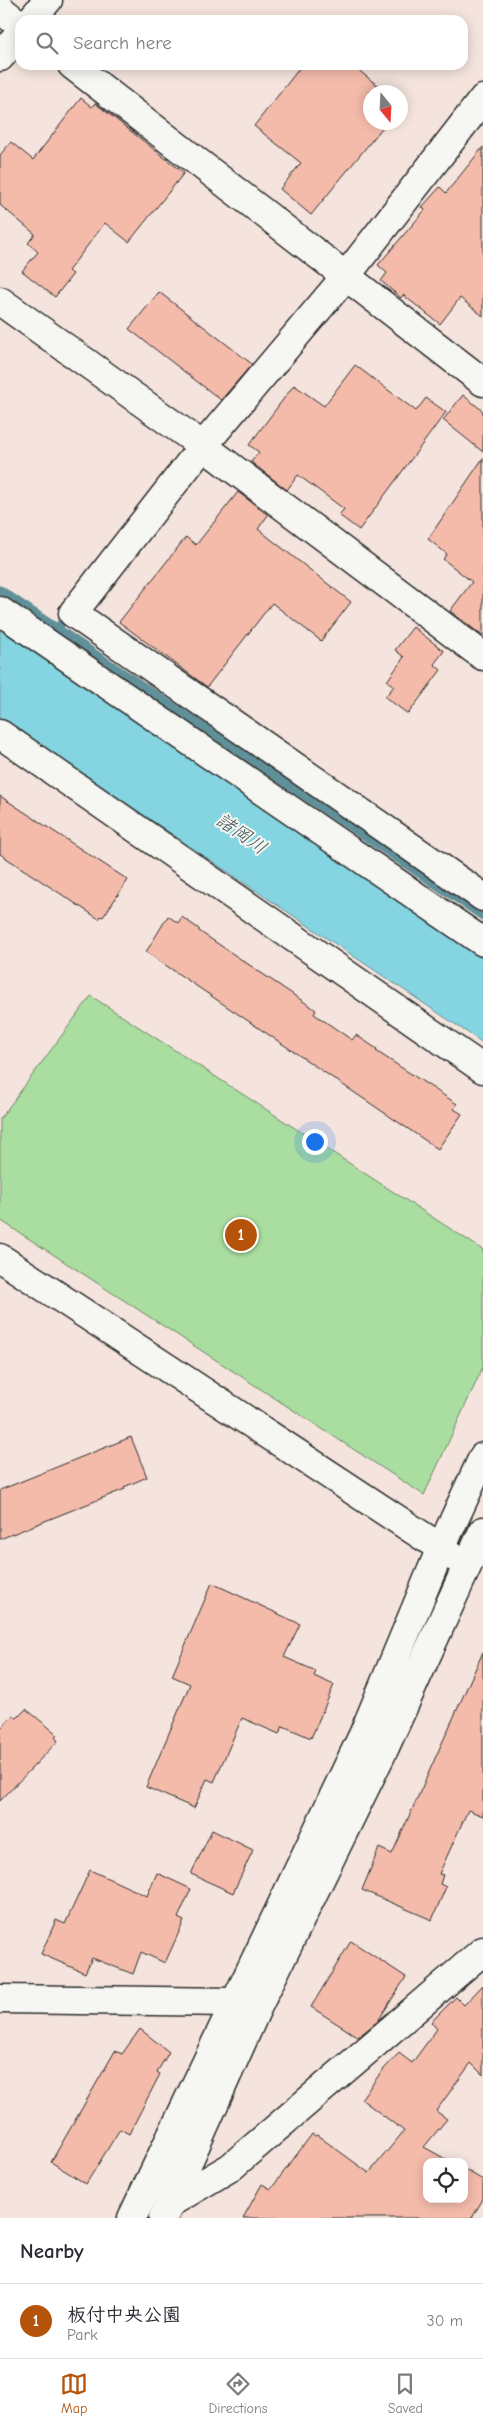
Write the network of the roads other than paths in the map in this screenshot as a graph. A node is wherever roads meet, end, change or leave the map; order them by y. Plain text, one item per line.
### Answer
1 (48, 0) edge
2 (0, 9) edge
3 (35, 15) edge
4 (15, 21) edge
5 (15, 40) edge
6 (0, 57) edge
7 (78, 70) edge
8 (483, 99) edge
9 (346, 276) junction
10 (0, 301) edge
11 (483, 382) edge
12 (203, 446) junction
13 (0, 611) edge
14 (483, 656) edge
15 (0, 734) edge
16 (483, 898) edge
17 (483, 942) edge
18 (483, 1069) edge
19 (0, 1258) edge
20 (483, 1457) edge
21 (483, 1531) edge
22 (441, 1548) junction
23 (475, 1570) edge
24 (483, 1951) edge
25 (0, 1999) edge
26 (246, 2004) junction
27 (166, 2211) edge
28 (132, 2218) edge

1 - 3 street
2 - 4 street
5 - 6 street
7 - 9 street
8 - 9 street
9 - 11 street
9 - 12 street
10 - 12 street
12 - 14 street
12 - 16 street
13 - 17 street
15 - 18 street
19 - 22 street
20 - 22 street
21 - 23 street
22 - 23 street
22 - 26 street
23 - 26 street
24 - 27 street
25 - 26 street
26 - 27 street
26 - 28 street

